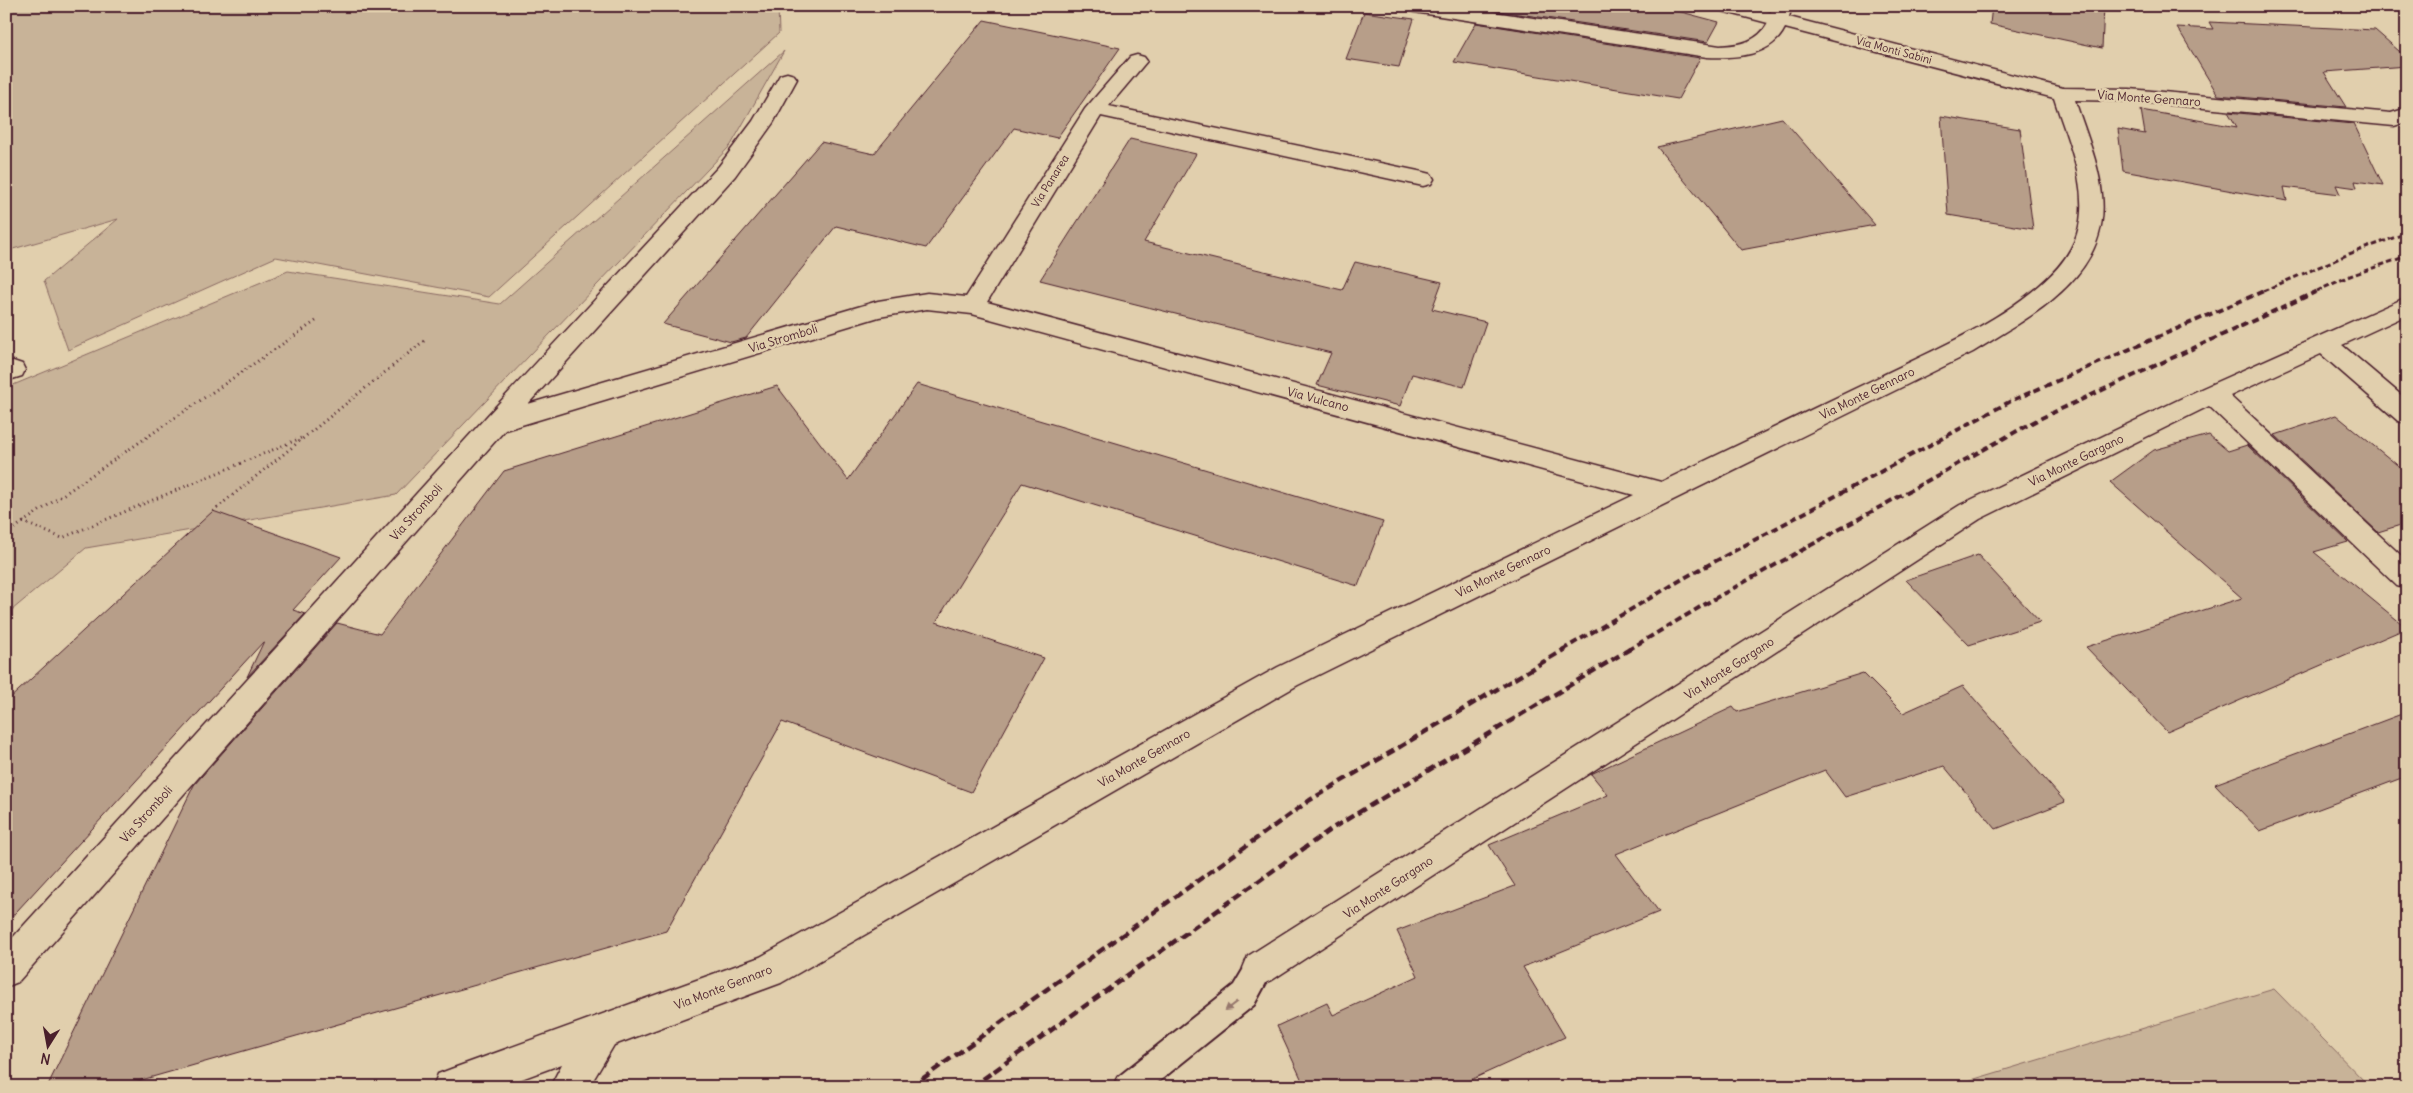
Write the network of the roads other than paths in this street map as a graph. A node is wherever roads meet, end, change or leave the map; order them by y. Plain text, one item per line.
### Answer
1 (1414, 6) edge
2 (1725, 6) edge
3 (1458, 9) edge
4 (1781, 13) edge
5 (1137, 62) dead end
6 (787, 79) dead end
7 (2063, 94) junction
8 (1095, 109) junction
9 (2403, 120) edge
10 (1423, 179) dead end
11 (2407, 305) edge
12 (972, 306) junction
13 (2324, 343) junction
14 (2212, 394) junction
15 (2407, 414) edge
16 (496, 423) junction
17 (1664, 493) junction
18 (2407, 578) edge
19 (1260, 968) joint
20 (6, 970) edge
21 (602, 1032) junction
22 (451, 1087) edge
23 (568, 1087) edge
24 (1128, 1087) edge

1 - 3 street
2 - 4 street, Via Monti Sabini
3 - 4 street
4 - 7 street, Via Monti Sabini
5 - 8 street, Via Panarea
6 - 16 street
7 - 9 street, Via Monte Gennaro
7 - 17 street, Via Monte Gennaro
8 - 10 street
8 - 12 street, Via Panarea
11 - 13 street, Via Monte Gargano
12 - 16 street, Via Stromboli
12 - 17 street, Via Vulcano
13 - 14 street, Via Monte Gargano
13 - 15 street
14 - 18 street
14 - 19 street, Via Monte Gargano
16 - 20 street, Via Stromboli
17 - 21 street, Via Monte Gennaro
19 -> 24 lane
21 - 22 street, Via Monte Gennaro
21 - 23 street

